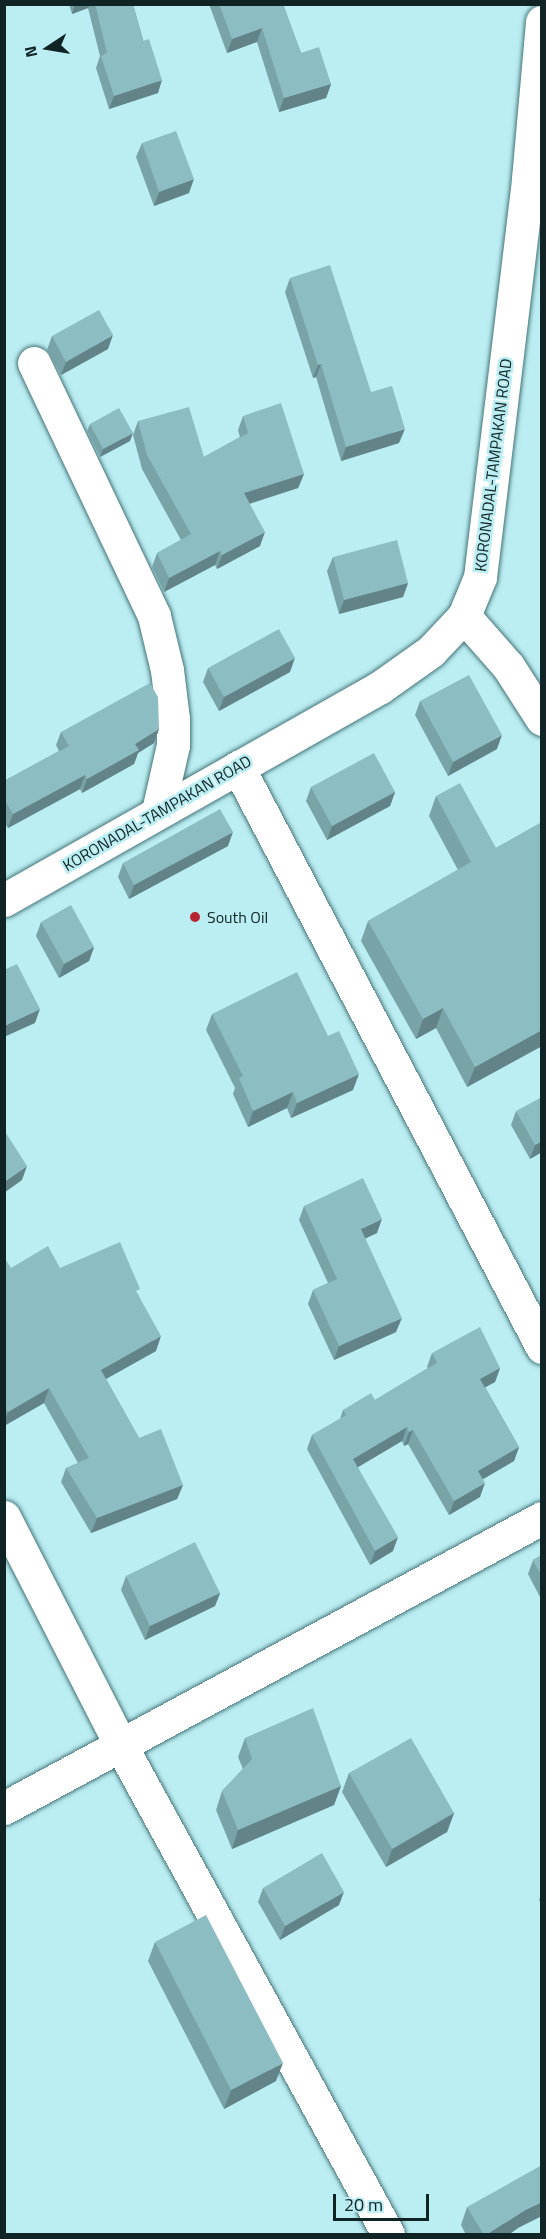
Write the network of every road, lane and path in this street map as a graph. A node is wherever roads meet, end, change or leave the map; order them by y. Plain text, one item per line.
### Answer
1 (542, 22) edge
2 (535, 177) edge
3 (34, 363) dead end
4 (464, 616) junction
5 (542, 719) edge
6 (238, 767) junction
7 (158, 811) junction
8 (4, 900) edge
9 (542, 1347) edge
10 (4, 1517) edge
11 (542, 1518) edge
12 (121, 1746) junction
13 (4, 1808) edge
14 (388, 2235) edge

1 - 2 street, KORONADAL-TAMPAKAN ROAD
2 - 4 street, KORONADAL-TAMPAKAN ROAD
3 - 7 street
4 - 5 street
4 - 6 street, KORONADAL-TAMPAKAN ROAD
6 - 7 street, KORONADAL-TAMPAKAN ROAD
6 - 9 street
7 - 8 street, KORONADAL-TAMPAKAN ROAD
10 - 12 street
11 - 12 street
12 - 13 street
12 - 14 street

